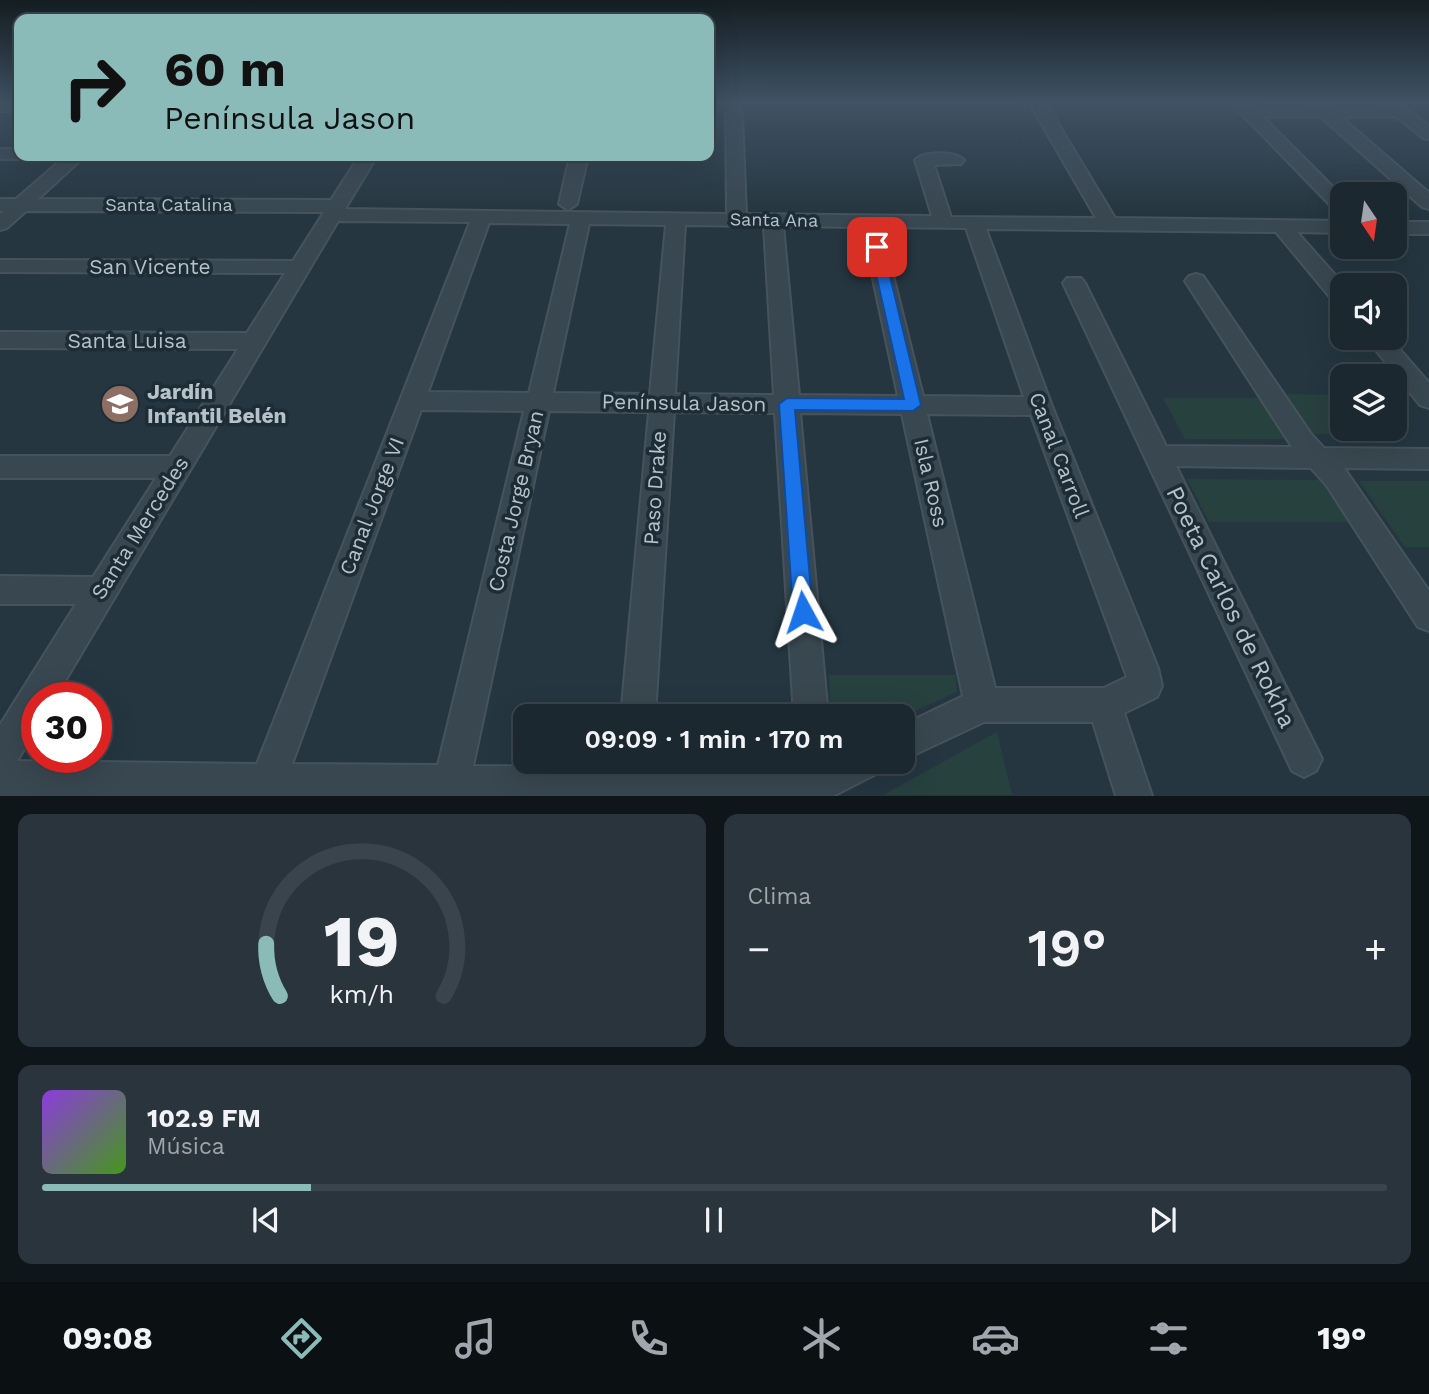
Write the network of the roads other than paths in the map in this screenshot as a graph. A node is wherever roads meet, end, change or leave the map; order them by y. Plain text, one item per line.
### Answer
1 (735, 139) edge
2 (1059, 139) edge
3 (1276, 139) edge
4 (1356, 139) edge
5 (955, 160) dead end
6 (70, 161) edge
7 (365, 161) edge
8 (579, 161) edge
9 (1330, 194) edge
10 (1429, 203) edge
11 (0, 205) edge
12 (21, 205) junction
13 (335, 210) junction
14 (575, 211) junction
15 (482, 216) junction
16 (676, 219) junction
17 (737, 219) junction
18 (773, 220) junction
19 (870, 221) junction
20 (943, 222) junction
21 (974, 223) junction
22 (0, 224) edge
23 (1109, 224) junction
24 (1282, 226) junction
25 (1330, 227) edge
26 (1407, 228) edge
27 (1429, 228) edge
28 (0, 266) edge
29 (300, 267) junction
30 (1196, 281) dead end
31 (1074, 283) dead end
32 (1330, 283) edge
33 (0, 340) edge
34 (254, 341) junction
35 (1387, 350) edge
36 (1429, 398) edge
37 (412, 401) junction
38 (539, 401) junction
39 (662, 402) junction
40 (787, 404) junction
41 (913, 405) junction
42 (1040, 406) junction
43 (1158, 456) junction
44 (1318, 458) junction
45 (1429, 459) edge
46 (0, 467) edge
47 (177, 467) junction
48 (0, 590) edge
49 (102, 591) junction
50 (1429, 617) edge
51 (639, 704) edge
52 (810, 704) edge
53 (982, 705) junction
54 (1105, 705) junction
55 (915, 737) edge
56 (0, 757) edge
57 (1304, 759) dead end
58 (828, 774) edge
59 (0, 779) edge
60 (622, 782) edge
61 (804, 782) edge
62 (451, 784) junction
63 (266, 788) edge
64 (1134, 796) edge

1 - 17 street
2 - 23 street
3 - 9 street
4 - 10 street
5 - 20 street
6 - 12 street
7 - 13 street, Santa Mercedes
8 - 14 street, Costa Jorge Bryan
11 - 12 street, Santa Catalina
12 - 13 street, Santa Catalina
12 - 22 street
13 - 15 street, Santa Ana
13 - 29 street, Santa Mercedes
14 - 15 street, Santa Ana
14 - 16 street, Santa Ana
14 - 38 street, Costa Jorge Bryan
15 - 37 street, Canal Jorge VI
16 - 17 street, Santa Ana
16 - 39 street, Paso Drake
17 - 18 street, Santa Ana
18 - 19 street, Santa Ana
18 - 40 street
19 - 20 street, Santa Ana
19 - 41 street, Isla Ross
20 - 21 street, Santa Ana
21 - 23 street, Santa Ana
21 - 42 street, Canal Carroll
23 - 24 street, Santa Ana
24 - 25 street, Santa Ana
24 - 32 street
26 - 27 street
28 - 29 street, San Vicente
29 - 34 street, Santa Mercedes
30 - 44 street
31 - 43 street, Poeta Carlos de Rokha
33 - 34 street, Santa Luisa
34 - 47 street, Santa Mercedes
35 - 36 street
37 - 38 street, Península Jason
37 - 63 street, Canal Jorge VI
38 - 39 street, Península Jason
38 - 62 street, Costa Jorge Bryan
39 - 40 street, Península Jason
39 - 51 street, Paso Drake
40 - 41 street, Península Jason
40 - 52 street
41 - 42 street, Península Jason
41 - 53 street, Isla Ross
42 - 54 street, Canal Carroll
43 - 44 street
43 - 57 street, Poeta Carlos de Rokha
44 - 45 street
44 - 50 street
46 - 47 street
47 - 49 street, Santa Mercedes
48 - 49 street
49 - 56 street, Santa Mercedes
53 - 54 street
53 - 55 street
54 - 64 street
58 - 61 street
59 - 63 street
60 - 61 street
60 - 62 street
62 - 63 street

